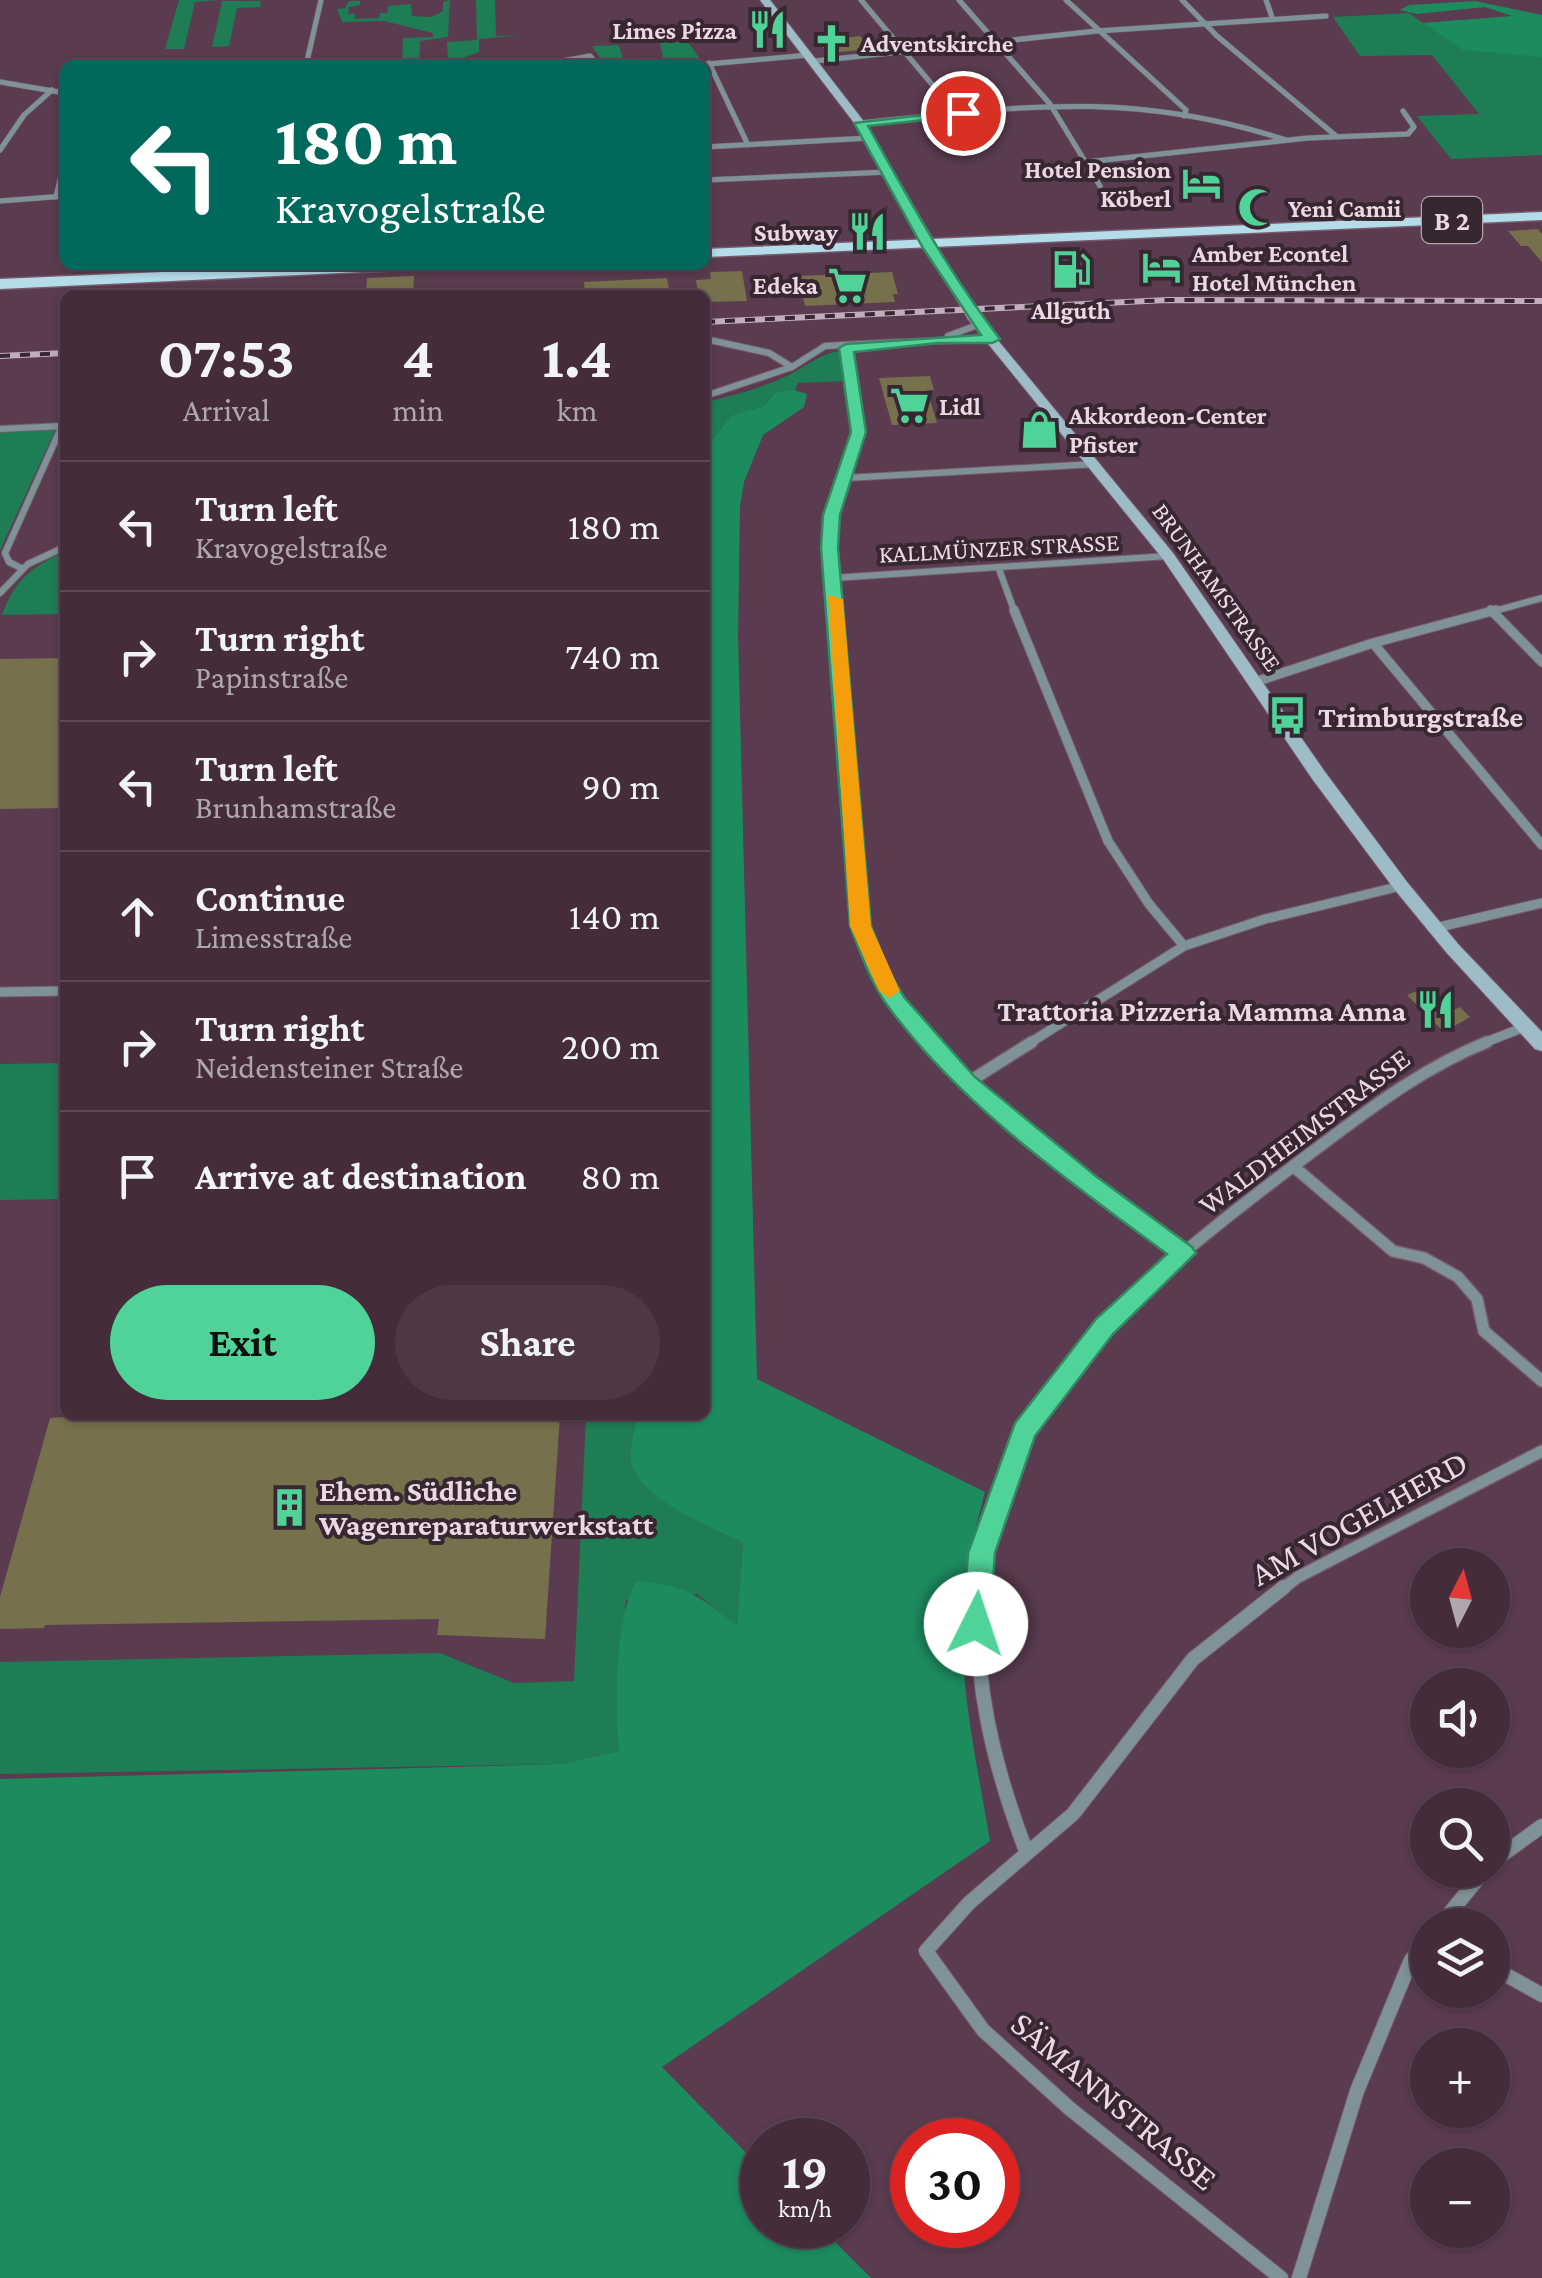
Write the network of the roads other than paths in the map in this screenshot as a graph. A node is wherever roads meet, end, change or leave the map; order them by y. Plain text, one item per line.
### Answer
1 (321, 0) edge
2 (765, 0) edge
3 (861, 0) edge
4 (959, 0) edge
5 (1066, 0) edge
6 (1182, 0) edge
7 (1266, 0) edge
8 (1326, 16) dead end
9 (1272, 18) junction
10 (1202, 22) junction
11 (1098, 30) junction
12 (994, 40) junction
13 (906, 50) junction
14 (812, 58) junction
15 (307, 60) edge
16 (568, 60) edge
17 (594, 60) edge
18 (710, 64) edge
19 (710, 65) edge
20 (0, 82) edge
21 (52, 90) junction
22 (60, 92) edge
23 (1050, 104) junction
24 (1403, 111) dead end
25 (956, 114) junction
26 (1184, 116) junction
27 (860, 123) junction
28 (1336, 136) junction
29 (870, 138) junction
30 (1286, 140) junction
31 (748, 146) junction
32 (710, 147) edge
33 (0, 150) edge
34 (1086, 162) junction
35 (888, 172) junction
36 (60, 180) edge
37 (710, 180) edge
38 (1100, 186) dead end
39 (56, 197) junction
40 (60, 197) edge
41 (0, 201) edge
42 (1542, 216) edge
43 (927, 242) junction
44 (710, 252) edge
45 (245, 270) edge
46 (0, 284) edge
47 (980, 324) junction
48 (938, 339) junction
49 (992, 339) junction
50 (710, 341) edge
51 (882, 343) junction
52 (846, 348) junction
53 (816, 351) junction
54 (792, 367) junction
55 (710, 394) edge
56 (60, 422) edge
57 (0, 428) edge
58 (60, 429) edge
59 (1096, 464) junction
60 (846, 478) junction
61 (60, 549) edge
62 (1168, 556) junction
63 (21, 568) junction
64 (999, 568) junction
65 (833, 578) junction
66 (0, 594) edge
67 (1542, 598) edge
68 (1490, 609) junction
69 (1373, 643) junction
70 (1542, 662) edge
71 (1255, 682) junction
72 (1542, 846) edge
73 (1401, 886) junction
74 (1542, 903) edge
75 (1435, 928) junction
76 (1184, 946) junction
77 (60, 991) edge
78 (0, 992) edge
79 (1526, 1026) junction
80 (1542, 1044) edge
81 (967, 1083) junction
82 (1294, 1167) junction
83 (1184, 1253) junction
84 (1542, 1381) edge
85 (1542, 1451) edge
86 (1542, 1826) edge
87 (1510, 1849) edge
88 (1026, 1851) junction
89 (1470, 1888) edge
90 (1454, 1908) edge
91 (926, 1951) joint
92 (1410, 1962) edge
93 (1510, 1977) edge
94 (1542, 1995) edge
95 (1281, 2278) edge
96 (1298, 2278) edge

1 - 15 street
2 - 14 street, BRUNHAMSTRASSE
3 - 13 street
4 - 12 street
5 - 11 street
6 - 10 street
7 - 9 street
8 - 9 street
9 - 10 street
10 - 11 street
10 - 28 street
11 - 12 street
11 - 26 street
12 - 13 street
12 - 23 street
13 - 14 street
13 - 25 street
14 - 18 street
14 - 27 street, BRUNHAMSTRASSE
16 - 17 street
19 - 31 street
20 - 21 street
21 - 22 street
21 - 33 street
23 - 25 street
23 - 26 street
23 - 34 street
24 - 28 street
25 - 27 street
26 - 30 street
27 - 29 street, BRUNHAMSTRASSE
28 - 30 street
29 - 31 street
29 - 35 street, BRUNHAMSTRASSE
30 - 34 street
31 - 32 street
34 - 38 street
35 - 37 street
35 - 43 street, BRUNHAMSTRASSE
36 - 39 street
39 - 40 street
39 - 41 street
42 - 43 main road, B 2
43 - 44 main road, B 2
43 - 47 street, BRUNHAMSTRASSE
45 - 46 main road
47 - 48 street
47 - 49 street, BRUNHAMSTRASSE
48 - 49 street
48 - 51 street
49 - 59 street, BRUNHAMSTRASSE
50 - 54 street
51 - 52 street
51 - 53 street
52 - 53 street
52 - 60 street
53 - 54 street
54 - 55 street
56 - 57 street
58 - 63 street
59 - 60 street
59 - 62 street, BRUNHAMSTRASSE
60 - 65 street
61 - 63 street
62 - 64 street, KALLMÜNZER STRASSE
62 - 71 street, BRUNHAMSTRASSE
63 - 66 street
64 - 65 street, KALLMÜNZER STRASSE
64 - 76 street
65 - 81 street
67 - 68 street
68 - 69 street
68 - 70 street
69 - 71 street
69 - 72 street
71 - 73 street, BRUNHAMSTRASSE
73 - 75 street, BRUNHAMSTRASSE
73 - 76 street
74 - 75 street
75 - 79 street, BRUNHAMSTRASSE
76 - 81 street
77 - 78 street
79 - 80 street, BRUNHAMSTRASSE
79 - 82 street, WALDHEIMSTRASSE
81 - 83 street
82 - 83 street, WALDHEIMSTRASSE
82 - 84 street
83 - 88 street, WALDHEIMSTRASSE
85 - 88 street, AM VOGELHERD
86 - 87 street
88 - 91 street, AM VOGELHERD
89 - 90 street
91 - 95 street, SÄMANNSTRASSE
92 - 96 street
93 - 94 street

